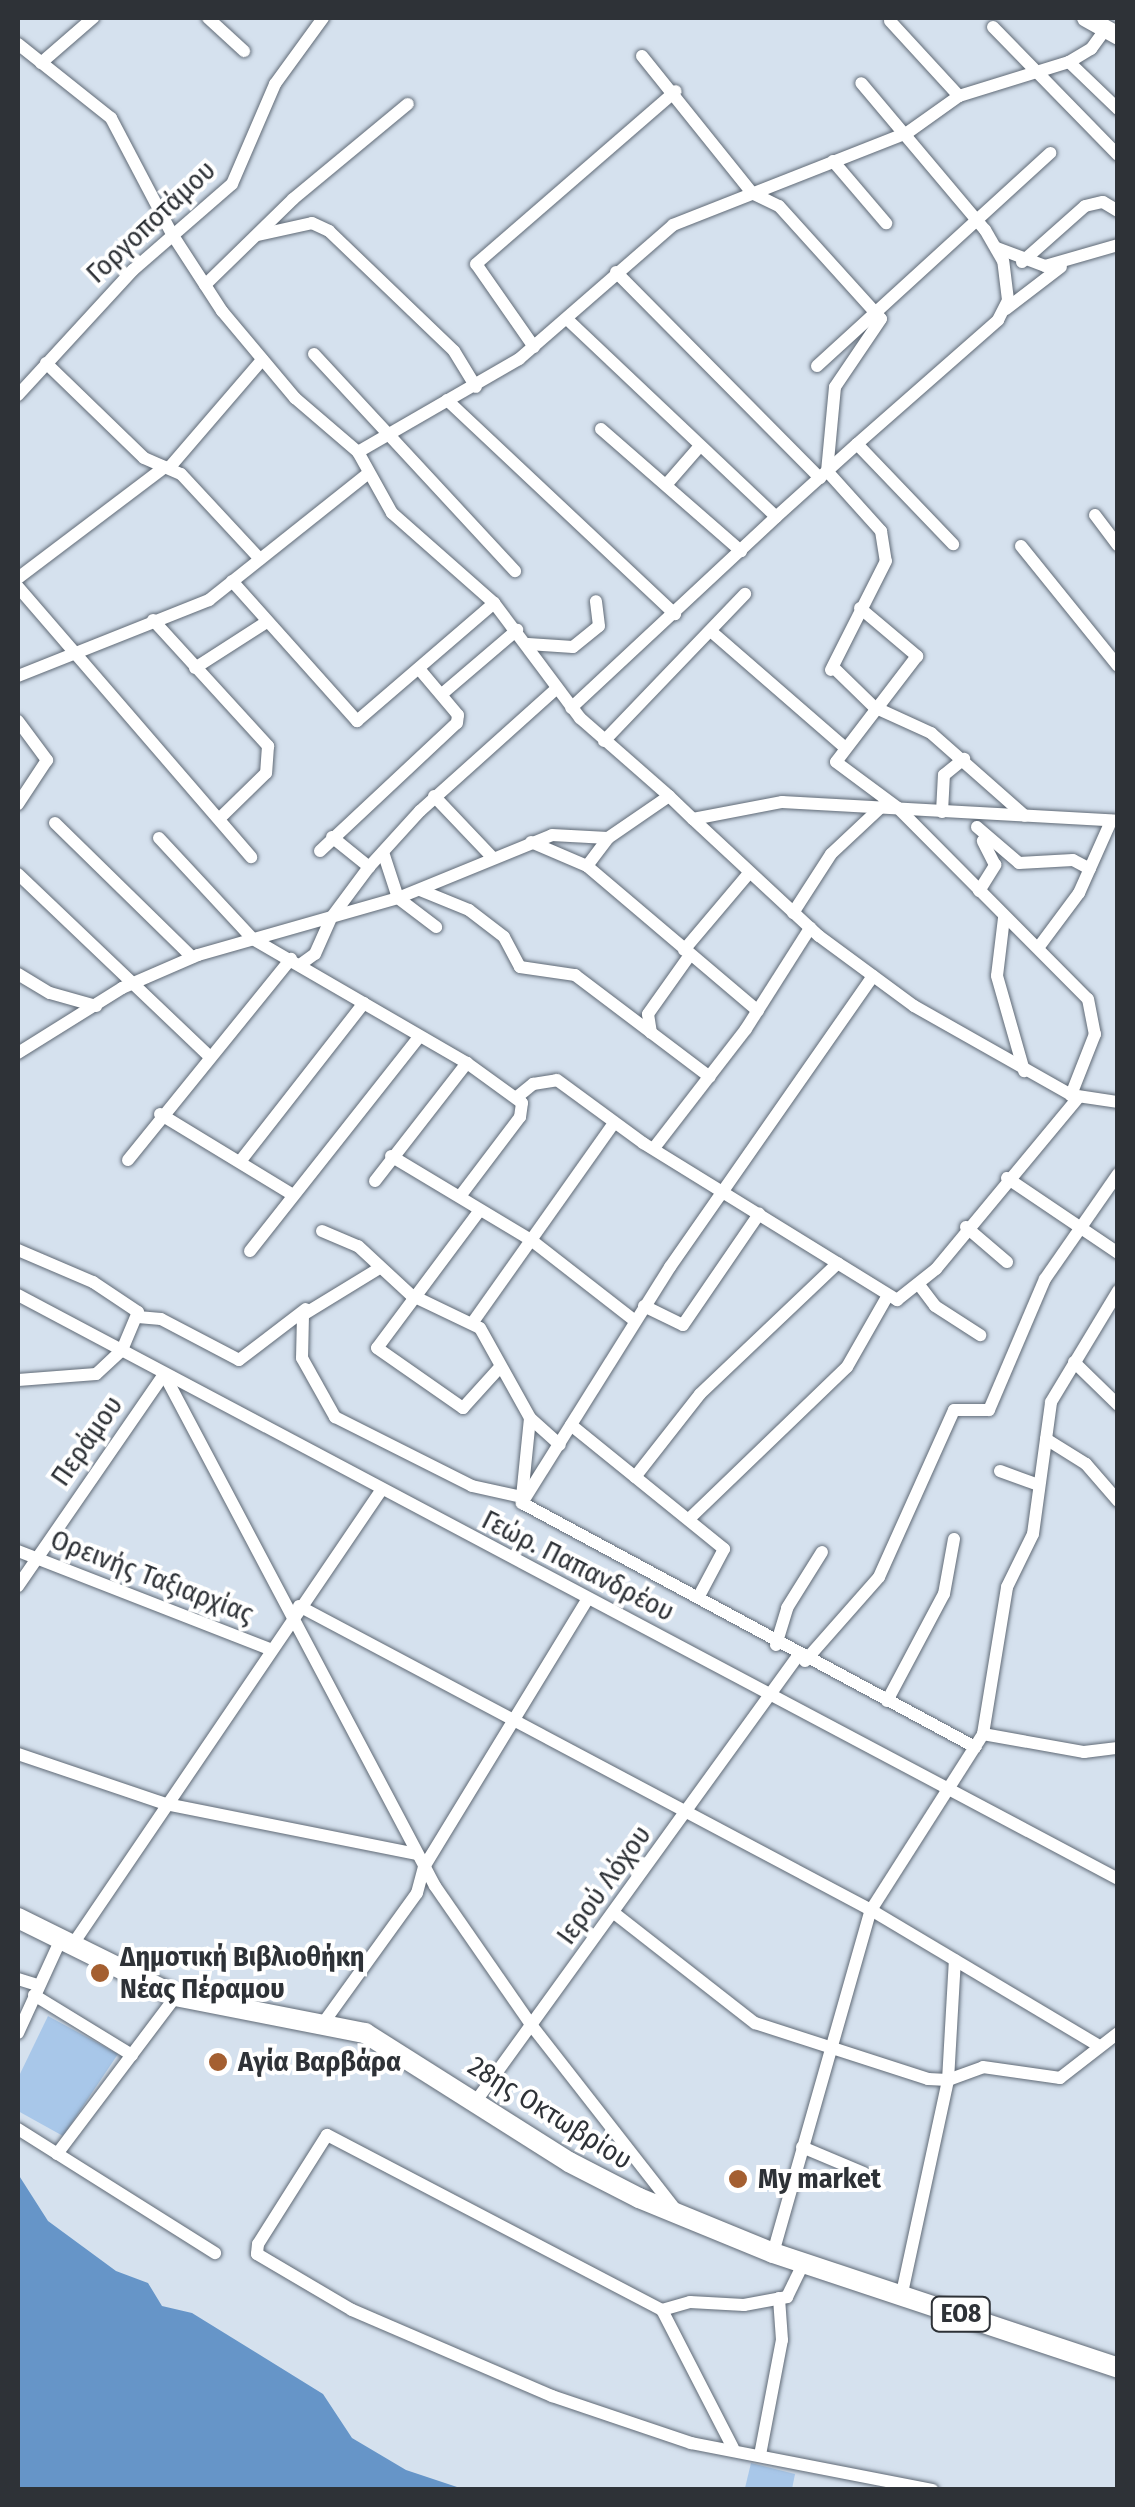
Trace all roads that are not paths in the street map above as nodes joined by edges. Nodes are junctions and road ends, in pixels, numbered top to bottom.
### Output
1 (93, 18) edge
2 (208, 18) edge
3 (323, 18) edge
4 (1086, 18) edge
5 (890, 21) dead end
6 (993, 27) dead end
7 (1112, 32) edge
8 (18, 44) edge
9 (244, 51) dead end
10 (642, 56) dead end
11 (1070, 62) junction
12 (41, 63) junction
13 (1035, 74) junction
14 (862, 82) dead end
15 (676, 91) junction
16 (959, 96) junction
17 (408, 104) dead end
18 (1118, 109) edge
19 (907, 133) junction
20 (1050, 153) dead end
21 (1118, 155) edge
22 (833, 161) junction
23 (752, 194) junction
24 (1118, 211) edge
25 (975, 216) junction
26 (886, 223) dead end
27 (172, 234) junction
28 (258, 235) junction
29 (1118, 245) edge
30 (997, 248) junction
31 (1022, 262) junction
32 (1068, 264) junction
33 (616, 272) junction
34 (206, 286) junction
35 (1006, 309) junction
36 (876, 311) junction
37 (568, 320) junction
38 (534, 346) junction
39 (314, 354) dead end
40 (262, 360) junction
41 (46, 363) junction
42 (817, 366) dead end
43 (476, 387) junction
44 (18, 395) edge
45 (447, 400) junction
46 (602, 428) dead end
47 (387, 434) junction
48 (858, 444) junction
49 (699, 448) junction
50 (358, 452) junction
51 (167, 468) junction
52 (824, 474) junction
53 (366, 475) junction
54 (666, 485) junction
55 (1095, 515) dead end
56 (776, 517) junction
57 (953, 544) dead end
58 (1021, 546) dead end
59 (1118, 546) edge
60 (740, 552) junction
61 (260, 559) junction
62 (515, 570) dead end
63 (18, 578) edge
64 (232, 581) junction
65 (18, 586) edge
66 (745, 594) dead end
67 (596, 601) dead end
68 (494, 603) junction
69 (860, 608) junction
70 (675, 614) junction
71 (153, 620) junction
72 (266, 624) junction
73 (517, 630) junction
74 (712, 634) junction
75 (528, 644) junction
76 (562, 650) junction
77 (71, 651) junction
78 (1117, 665) edge
79 (195, 668) junction
80 (420, 670) junction
81 (548, 675) junction
82 (18, 676) edge
83 (556, 688) junction
84 (442, 694) junction
85 (874, 706) junction
86 (571, 708) junction
87 (18, 721) edge
88 (604, 742) junction
89 (843, 746) junction
90 (964, 759) junction
91 (434, 796) junction
92 (670, 796) junction
93 (18, 804) edge
94 (891, 807) junction
95 (942, 812) junction
96 (1025, 816) junction
97 (220, 817) junction
98 (693, 819) junction
99 (978, 821) junction
100 (1114, 821) edge
101 (54, 823) dead end
102 (332, 837) junction
103 (160, 838) dead end
104 (608, 838) junction
105 (531, 842) junction
106 (320, 851) dead end
107 (383, 852) junction
108 (251, 857) dead end
109 (492, 858) junction
110 (586, 866) junction
111 (370, 867) junction
112 (1090, 870) junction
113 (18, 874) edge
114 (749, 874) junction
115 (420, 890) junction
116 (978, 891) junction
117 (398, 898) junction
118 (459, 908) junction
119 (793, 914) junction
120 (422, 917) junction
121 (331, 918) junction
122 (1004, 918) junction
123 (436, 927) dead end
124 (810, 928) junction
125 (253, 939) junction
126 (1038, 948) junction
127 (687, 952) junction
128 (192, 957) junction
129 (296, 961) junction
130 (18, 974) edge
131 (874, 976) junction
132 (132, 982) junction
133 (364, 1003) junction
134 (96, 1006) junction
135 (758, 1012) junction
136 (651, 1033) junction
137 (419, 1037) junction
138 (18, 1053) edge
139 (208, 1056) junction
140 (467, 1063) junction
141 (1024, 1072) junction
142 (710, 1077) junction
143 (1075, 1096) junction
144 (516, 1097) junction
145 (1118, 1102) edge
146 (160, 1114) junction
147 (614, 1124) junction
148 (654, 1148) junction
149 (391, 1156) junction
150 (242, 1159) junction
151 (128, 1160) dead end
152 (1118, 1174) edge
153 (1007, 1178) junction
154 (374, 1181) dead end
155 (721, 1191) junction
156 (293, 1195) junction
157 (461, 1195) junction
158 (480, 1210) junction
159 (759, 1214) junction
160 (966, 1228) junction
161 (1077, 1229) junction
162 (322, 1231) dead end
163 (531, 1240) junction
164 (18, 1250) edge
165 (250, 1251) dead end
166 (1118, 1253) edge
167 (1007, 1262) dead end
168 (838, 1263) junction
169 (378, 1269) junction
170 (920, 1286) junction
171 (1118, 1291) edge
172 (411, 1294) junction
173 (18, 1295) edge
174 (887, 1297) junction
175 (644, 1306) junction
176 (308, 1308) junction
177 (138, 1317) junction
178 (635, 1321) junction
179 (473, 1322) junction
180 (980, 1335) dead end
181 (122, 1350) junction
182 (1074, 1362) junction
183 (500, 1367) junction
184 (164, 1374) junction
185 (18, 1380) edge
186 (1118, 1405) edge
187 (530, 1418) junction
188 (571, 1425) junction
189 (1046, 1438) junction
190 (560, 1445) junction
191 (1000, 1472) dead end
192 (636, 1477) junction
193 (1035, 1484) junction
194 (380, 1492) junction
195 (522, 1497) junction
196 (1118, 1501) edge
197 (688, 1519) junction
198 (954, 1539) dead end
199 (18, 1551) edge
200 (822, 1552) dead end
201 (36, 1558) junction
202 (18, 1586) edge
203 (698, 1598) junction
204 (587, 1600) junction
205 (296, 1611) junction
206 (776, 1645) junction
207 (269, 1649) junction
208 (801, 1659) junction
209 (769, 1698) junction
210 (887, 1700) junction
211 (512, 1725) junction
212 (983, 1734) junction
213 (974, 1747) junction
214 (1118, 1748) edge
215 (18, 1754) edge
216 (946, 1792) junction
217 (166, 1804) junction
218 (690, 1811) junction
219 (416, 1854) junction
220 (424, 1867) junction
221 (1118, 1879) edge
222 (871, 1910) junction
223 (614, 1913) junction
224 (18, 1918) edge
225 (67, 1942) junction
226 (955, 1960) junction
227 (18, 1980) edge
228 (36, 1990) junction
229 (176, 1996) junction
230 (324, 2022) junction
231 (532, 2026) junction
232 (18, 2033) edge
233 (1118, 2033) edge
234 (1098, 2046) junction
235 (830, 2052) junction
236 (132, 2054) junction
237 (948, 2080) junction
238 (476, 2101) junction
239 (18, 2129) edge
240 (802, 2147) junction
241 (57, 2154) junction
242 (864, 2174) dead end
243 (681, 2216) junction
244 (215, 2253) dead end
245 (773, 2253) junction
246 (804, 2262) junction
247 (902, 2293) junction
248 (779, 2298) junction
249 (662, 2310) junction
250 (1118, 2368) edge
251 (734, 2448) junction
252 (760, 2455) junction
253 (932, 2490) edge

1 - 12 street
2 - 9 street
3 - 27 street, Γοργοποτάμου
4 - 7 main road
5 - 16 street
6 - 13 street
7 - 11 street
8 - 12 street
10 - 15 street
11 - 13 street
11 - 18 street
12 - 27 street
13 - 16 street
13 - 21 street
14 - 19 street
15 - 23 street
15 - 38 street
16 - 19 street
17 - 28 street
19 - 22 street
19 - 25 street
20 - 25 street
22 - 23 street
22 - 26 street
23 - 33 street
23 - 36 street
24 - 31 street
25 - 30 street
25 - 36 street
27 - 34 street
27 - 41 street, Γοργοποτάμου
28 - 34 street
28 - 43 street
29 - 32 street
30 - 31 street
30 - 35 street
31 - 32 street
32 - 35 street
33 - 37 street
33 - 52 street
34 - 40 street
35 - 48 street
36 - 42 street
36 - 52 street
37 - 38 street
37 - 49 street
38 - 43 street
39 - 47 street
40 - 50 street
40 - 51 street
41 - 44 street, Γοργοποτάμου
41 - 51 street
43 - 45 street
45 - 47 street
45 - 70 street
46 - 54 street
47 - 50 street
47 - 62 street
48 - 52 street
48 - 57 street
49 - 54 street
49 - 56 street
50 - 53 street
51 - 61 street
51 - 63 street
52 - 56 street
52 - 69 street
53 - 61 street
53 - 68 street
54 - 60 street
55 - 59 street
56 - 60 street
58 - 78 street
60 - 70 street
61 - 64 street
64 - 71 street
64 - 72 street
65 - 77 street
66 - 74 street
67 - 76 street
68 - 73 street
68 - 80 street
69 - 85 street
69 - 85 street
70 - 86 street
71 - 77 street
71 - 79 street
72 - 79 street
72 - 80 street
73 - 75 street
73 - 84 street
74 - 88 street
74 - 89 street
75 - 76 street
75 - 81 street
76 - 81 street
77 - 82 street
77 - 97 street
79 - 97 street
80 - 84 street
81 - 83 street
83 - 86 street
83 - 91 street
84 - 102 street
85 - 89 street
85 - 90 street
86 - 88 street
87 - 93 street
88 - 92 street
89 - 94 street
90 - 95 street
90 - 96 street
91 - 107 street
91 - 109 street
92 - 98 street
92 - 104 street
94 - 95 street
94 - 98 street
94 - 116 street
94 - 119 street
95 - 99 street
96 - 99 street
96 - 100 street
97 - 108 street
98 - 114 street
99 - 112 street
99 - 116 street
100 - 112 street
101 - 128 street
102 - 106 street
102 - 111 street
103 - 125 street
104 - 105 street
104 - 110 street
105 - 109 street
105 - 110 street
107 - 111 street
107 - 117 street
109 - 115 street
110 - 127 street
111 - 121 street
112 - 126 street
113 - 132 street
114 - 119 street
114 - 127 street
115 - 117 street
115 - 118 street
116 - 122 street
117 - 120 street
117 - 121 street
118 - 120 street
118 - 136 street
119 - 124 street
120 - 123 street
121 - 125 street
121 - 129 street
122 - 126 street
122 - 141 street
124 - 131 street
124 - 135 street
125 - 128 street
125 - 129 street
126 - 143 street
127 - 135 street
127 - 136 street
128 - 132 street
129 - 133 street
129 - 139 street
130 - 134 street
131 - 141 street
131 - 155 street
132 - 134 street
132 - 139 street
133 - 137 street
133 - 150 street
134 - 138 street
135 - 142 street
136 - 142 street
137 - 140 street
137 - 156 street
139 - 146 street
140 - 144 street
140 - 149 street
141 - 143 street
142 - 148 street
143 - 145 street
143 - 153 street
144 - 147 street
144 - 157 street
146 - 150 street
146 - 151 street
147 - 148 street
147 - 163 street
148 - 155 street
149 - 154 street
149 - 157 street
150 - 156 street
152 - 161 street
153 - 160 street
153 - 161 street
155 - 159 street
155 - 175 street
156 - 165 street
157 - 158 street
158 - 163 street
158 - 172 street
159 - 168 street
159 - 175 street
160 - 167 street
160 - 170 street
161 - 166 street
161 - 208 street, Ιερού Λόχου
162 - 169 street
163 - 178 street
163 - 179 street
164 - 177 street
168 - 174 street
168 - 192 street
169 - 172 street
169 - 176 street
170 - 174 street
170 - 180 street
171 - 182 street
172 - 179 street
172 - 183 street
173 - 181 street, Γεώρ. Παπανδρέου
174 - 197 street
175 - 178 street
176 - 177 street
176 - 195 street
177 - 181 street
178 - 188 street
179 - 183 street
181 - 184 street, Γεώρ. Παπανδρέου
181 - 185 street
182 - 186 street
182 - 189 street
183 - 187 street
184 - 194 street, Γεώρ. Παπανδρέου
184 - 201 street, Περάμου
184 - 205 street
187 - 190 street
187 - 195 street
188 - 190 street
188 - 192 street
189 - 193 street
189 - 196 street
190 - 195 street
191 - 193 street
192 - 197 street
193 - 212 street
194 - 204 street, Γεώρ. Παπανδρέου
194 - 205 street
195 - 203 street
197 - 203 street
198 - 210 street
199 - 201 street, Ορεινής Ταξιαρχίας
200 - 206 street
201 - 202 street, Περάμου
201 - 207 street, Ορεινής Ταξιαρχίας
203 - 206 street
204 - 209 street, Γεώρ. Παπανδρέου
204 - 211 street
205 - 207 street
205 - 211 street
205 - 219 street
206 - 208 street
207 - 217 street
208 - 209 street, Ιερού Λόχου
208 - 210 street
209 - 216 street, Γεώρ. Παπανδρέου
209 - 218 street, Ιερού Λόχου
210 - 213 street
211 - 218 street
211 - 220 street
212 - 213 street
212 - 214 street
213 - 216 street
215 - 217 street
216 - 221 street, Γεώρ. Παπανδρέου
216 - 222 street
217 - 219 street
217 - 225 street
218 - 222 street
218 - 223 street, Ιερού Λόχου
219 - 220 street
220 - 230 street
220 - 231 street
222 - 226 street
222 - 235 street
223 - 231 street, Ιερού Λόχου
223 - 235 street
224 - 225 main road, 28ης Οκτωβρίου / ΕΟ8
225 - 228 street
225 - 229 main road, 28ης Οκτωβρίου / ΕΟ8
226 - 234 street
226 - 237 street
227 - 228 street
228 - 232 street
228 - 236 street
229 - 230 main road, 28ης Οκτωβρίου / ΕΟ8
229 - 236 street
230 - 238 main road, 28ης Οκτωβρίου / ΕΟ8
231 - 238 street, Ιερού Λόχου
231 - 243 street
233 - 234 street
234 - 237 street
235 - 237 street
235 - 240 street
236 - 241 street
237 - 247 street
238 - 243 main road, 28ης Οκτωβρίου / ΕΟ8
239 - 241 street
240 - 242 street
240 - 245 street
241 - 244 street
243 - 245 main road, 28ης Οκτωβρίου / ΕΟ8
245 - 246 main road, 28ης Οκτωβρίου / ΕΟ8
246 - 247 main road, 28ης Οκτωβρίου / ΕΟ8
246 - 248 street
247 - 250 main road, 28ης Οκτωβρίου / ΕΟ8
248 - 249 street
248 - 252 street
249 - 251 street
249 - 251 street
251 - 252 street
252 - 253 street

